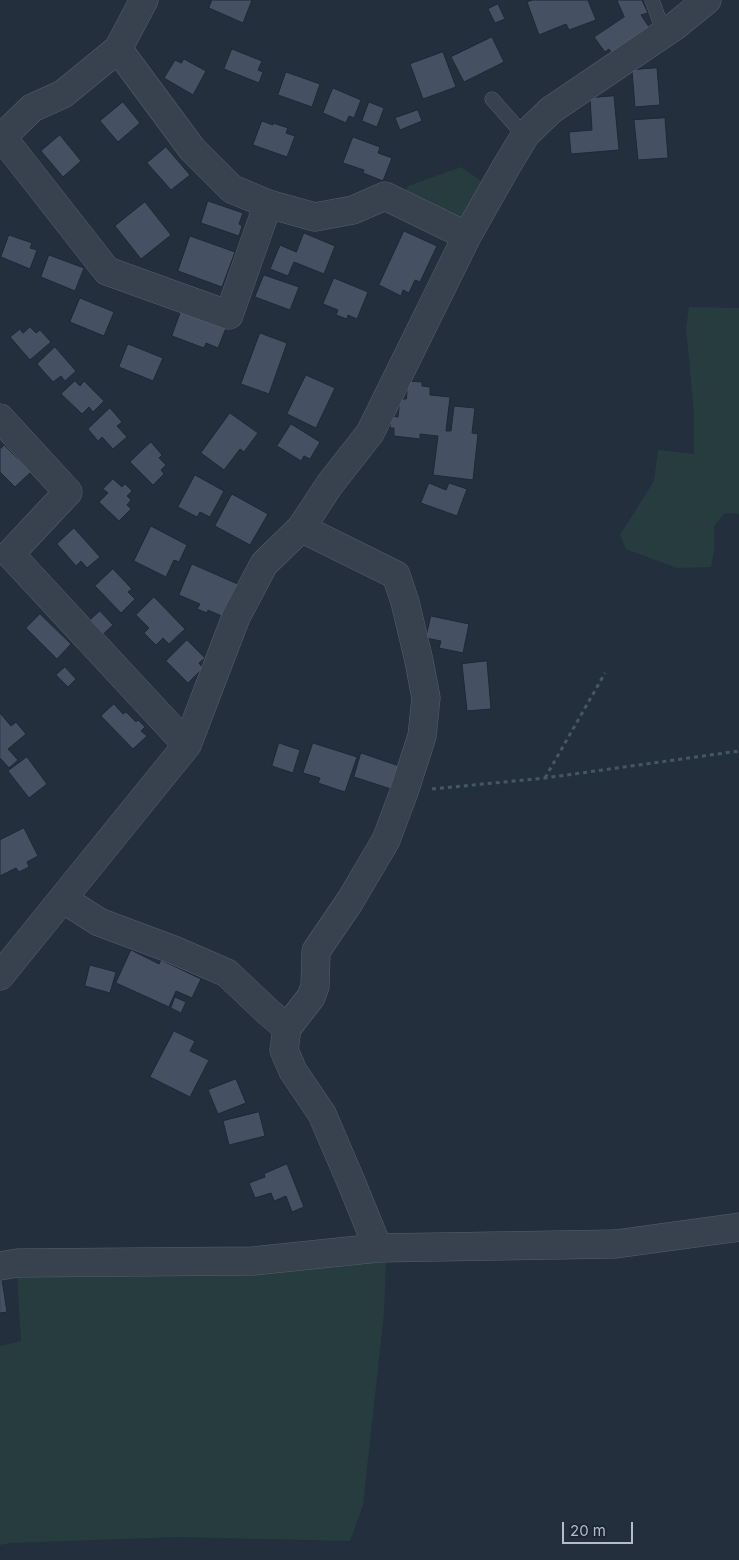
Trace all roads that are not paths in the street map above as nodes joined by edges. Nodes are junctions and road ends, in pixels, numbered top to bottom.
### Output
1 (144, 0) edge
2 (652, 0) edge
3 (707, 0) edge
4 (664, 33) junction
5 (118, 48) junction
6 (492, 99) dead end
7 (526, 134) junction
8 (1, 140) edge
9 (268, 204) junction
10 (467, 236) junction
11 (0, 418) edge
12 (301, 528) junction
13 (187, 745) junction
14 (63, 899) junction
15 (0, 976) edge
16 (287, 1028) junction
17 (739, 1227) edge
18 (378, 1248) junction
19 (0, 1266) edge

1 - 5 street
2 - 4 lane
3 - 4 street
4 - 7 street
5 - 8 street
5 - 9 street
6 - 7 lane
7 - 10 street
8 - 9 street
9 - 10 street
10 - 12 street
11 - 13 street
12 - 13 street
12 - 16 street
13 - 14 street
14 - 15 street
14 - 16 street
16 - 18 street
17 - 18 street
18 - 19 street

